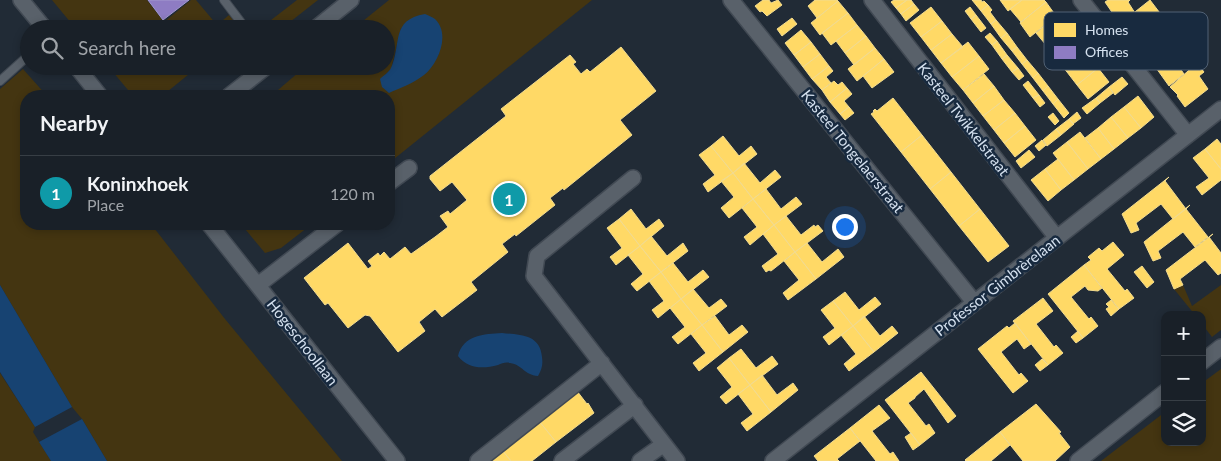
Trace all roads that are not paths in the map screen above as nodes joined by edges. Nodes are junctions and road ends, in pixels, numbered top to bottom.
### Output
1 (21, 0) edge
2 (224, 0) edge
3 (351, 0) edge
4 (731, 0) edge
5 (872, 0) edge
6 (1081, 0) edge
7 (1091, 12) edge
8 (38, 20) edge
9 (239, 20) edge
10 (326, 20) edge
11 (20, 63) edge
12 (1136, 70) edge
13 (83, 75) edge
14 (256, 75) edge
15 (0, 81) edge
16 (95, 90) edge
17 (237, 90) edge
18 (1221, 109) edge
19 (1188, 135) junction
20 (409, 168) dead end
21 (395, 178) edge
22 (633, 178) dead end
23 (214, 230) edge
24 (329, 230) edge
25 (1057, 238) junction
26 (258, 285) junction
27 (974, 302) junction
28 (1221, 347) edge
29 (1206, 359) edge
30 (602, 363) junction
31 (1161, 395) edge
32 (635, 406) junction
33 (664, 444) junction
34 (397, 461) edge
35 (478, 461) edge
36 (562, 461) edge
37 (640, 461) edge
38 (678, 461) edge
39 (773, 461) edge
40 (1078, 461) edge

1 - 8 street
2 - 9 lane
3 - 10 street
4 - 27 street, Kasteel Tongelaerstraat
5 - 25 street, Kasteel Twikkelstraat
6 - 7 street
11 - 15 lane
12 - 19 street
13 - 16 street
14 - 17 street
18 - 19 street, Professor Gimbrèrelaan
19 - 25 street, Professor Gimbrèrelaan
20 - 21 street
22 - 30 street
23 - 26 street, Hogeschoollaan
24 - 26 street
25 - 27 street, Professor Gimbrèrelaan
26 - 34 street, Hogeschoollaan
27 - 39 street, Professor Gimbrèrelaan
28 - 29 street
30 - 32 street
30 - 35 street
31 - 40 street
32 - 33 street
32 - 36 street
33 - 37 street
33 - 38 street

